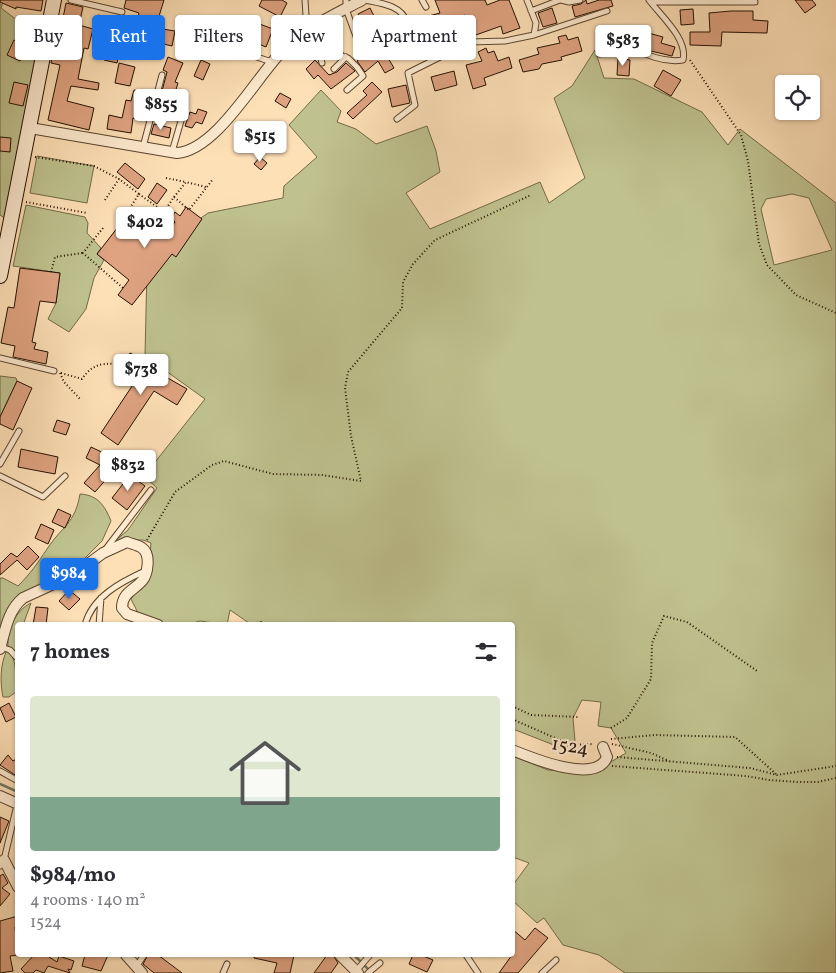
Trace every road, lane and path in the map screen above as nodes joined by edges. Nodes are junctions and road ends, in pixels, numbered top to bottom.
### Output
1 (54, 0) edge
2 (71, 0) edge
3 (305, 0) edge
4 (363, 0) edge
5 (422, 0) edge
6 (527, 0) edge
7 (560, 0) edge
8 (580, 0) edge
9 (650, 1) edge
10 (755, 2) dead end
11 (346, 4) edge
12 (426, 7) dead end
13 (531, 10) junction
14 (607, 11) dead end
15 (122, 12) dead end
16 (306, 15) edge
17 (330, 15) edge
18 (404, 15) edge
19 (353, 26) edge
20 (534, 35) junction
21 (685, 52) junction
22 (600, 54) dead end
23 (343, 56) edge
24 (261, 58) edge
25 (346, 58) junction
26 (321, 60) edge
27 (272, 62) joint
28 (322, 63) dead end
29 (334, 69) dead end
30 (162, 75) dead end
31 (346, 90) dead end
32 (182, 114) dead end
33 (397, 119) dead end
34 (30, 128) junction
35 (142, 147) junction
36 (172, 152) junction
37 (30, 156) dead end
38 (166, 178) dead end
39 (119, 179) junction
40 (213, 179) dead end
41 (186, 182) junction
42 (207, 187) junction
43 (139, 194) junction
44 (531, 195) dead end
45 (174, 197) junction
46 (14, 200) junction
47 (105, 200) dead end
48 (87, 213) dead end
49 (124, 217) dead end
50 (103, 228) dead end
51 (83, 254) junction
52 (51, 272) dead end
53 (0, 276) edge
54 (123, 288) dead end
55 (836, 313) edge
56 (0, 358) edge
57 (115, 364) dead end
58 (57, 372) junction
59 (82, 400) dead end
60 (19, 431) dead end
61 (0, 464) edge
62 (0, 476) edge
63 (65, 476) dead end
64 (151, 490) dead end
65 (142, 548) junction
66 (103, 552) junction
67 (146, 571) junction
68 (101, 598) junction
69 (132, 615) junction
70 (86, 622) edge
71 (99, 622) edge
72 (138, 622) edge
73 (150, 622) edge
74 (0, 648) edge
75 (15, 656) edge
76 (757, 671) dead end
77 (515, 707) edge
78 (580, 717) dead end
79 (515, 720) edge
80 (611, 728) dead end
81 (611, 740) dead end
82 (606, 745) junction
83 (515, 751) edge
84 (604, 761) junction
85 (672, 762) junction
86 (836, 766) edge
87 (0, 771) edge
88 (777, 775) junction
89 (836, 778) edge
90 (15, 779) edge
91 (12, 804) edge
92 (2, 863) edge
93 (15, 882) edge
94 (128, 957) edge
95 (143, 957) edge
96 (342, 957) edge
97 (368, 957) edge
98 (467, 957) edge
99 (556, 960) dead end
100 (380, 963) dead end
101 (227, 964) dead end
102 (358, 970) edge
103 (138, 971) edge
104 (223, 973) edge
105 (368, 973) edge
106 (478, 973) edge
107 (542, 973) edge

1 - 34 main road
2 - 15 lane
3 - 16 lane
4 - 11 street
4 - 18 lane
5 - 12 lane
6 - 13 lane
7 - 8 lane
7 - 13 lane
9 - 10 lane
9 - 21 lane
11 - 17 street
11 - 19 lane
13 - 20 lane
14 - 20 lane
20 - 33 lane
21 - 22 lane
21 - 55 path
23 - 25 lane
24 - 27 lane
25 - 29 lane
25 - 31 lane
26 - 28 lane
27 - 36 street
30 - 35 lane
32 - 36 lane
34 - 35 street
34 - 46 main road
35 - 36 street
37 - 39 path
38 - 41 path
39 - 43 path
39 - 47 path
40 - 42 path
41 - 42 path
41 - 45 path
42 - 45 path
43 - 45 path
43 - 49 path
44 - 65 path
46 - 48 path
46 - 53 main road
50 - 51 path
51 - 52 path
51 - 54 path
56 - 58 lane
57 - 58 path
58 - 59 path
60 - 61 lane
62 - 63 lane
64 - 66 lane
65 - 66 street
65 - 67 street
66 - 74 street
67 - 68 lane
67 - 69 street
68 - 70 lane
68 - 71 lane
69 - 72 lane
69 - 73 street
74 - 75 lane
76 - 80 path
77 - 78 path
79 - 82 path
81 - 88 path
82 - 84 street, 1524
82 - 85 path
83 - 84 street, 1524
84 - 85 path
84 - 89 path
85 - 88 path
86 - 88 path
87 - 90 lane
91 - 92 lane
92 - 93 street
94 - 103 street
95 - 103 lane
96 - 102 street
97 - 102 lane
98 - 106 lane
99 - 107 lane
100 - 105 lane
101 - 104 lane

